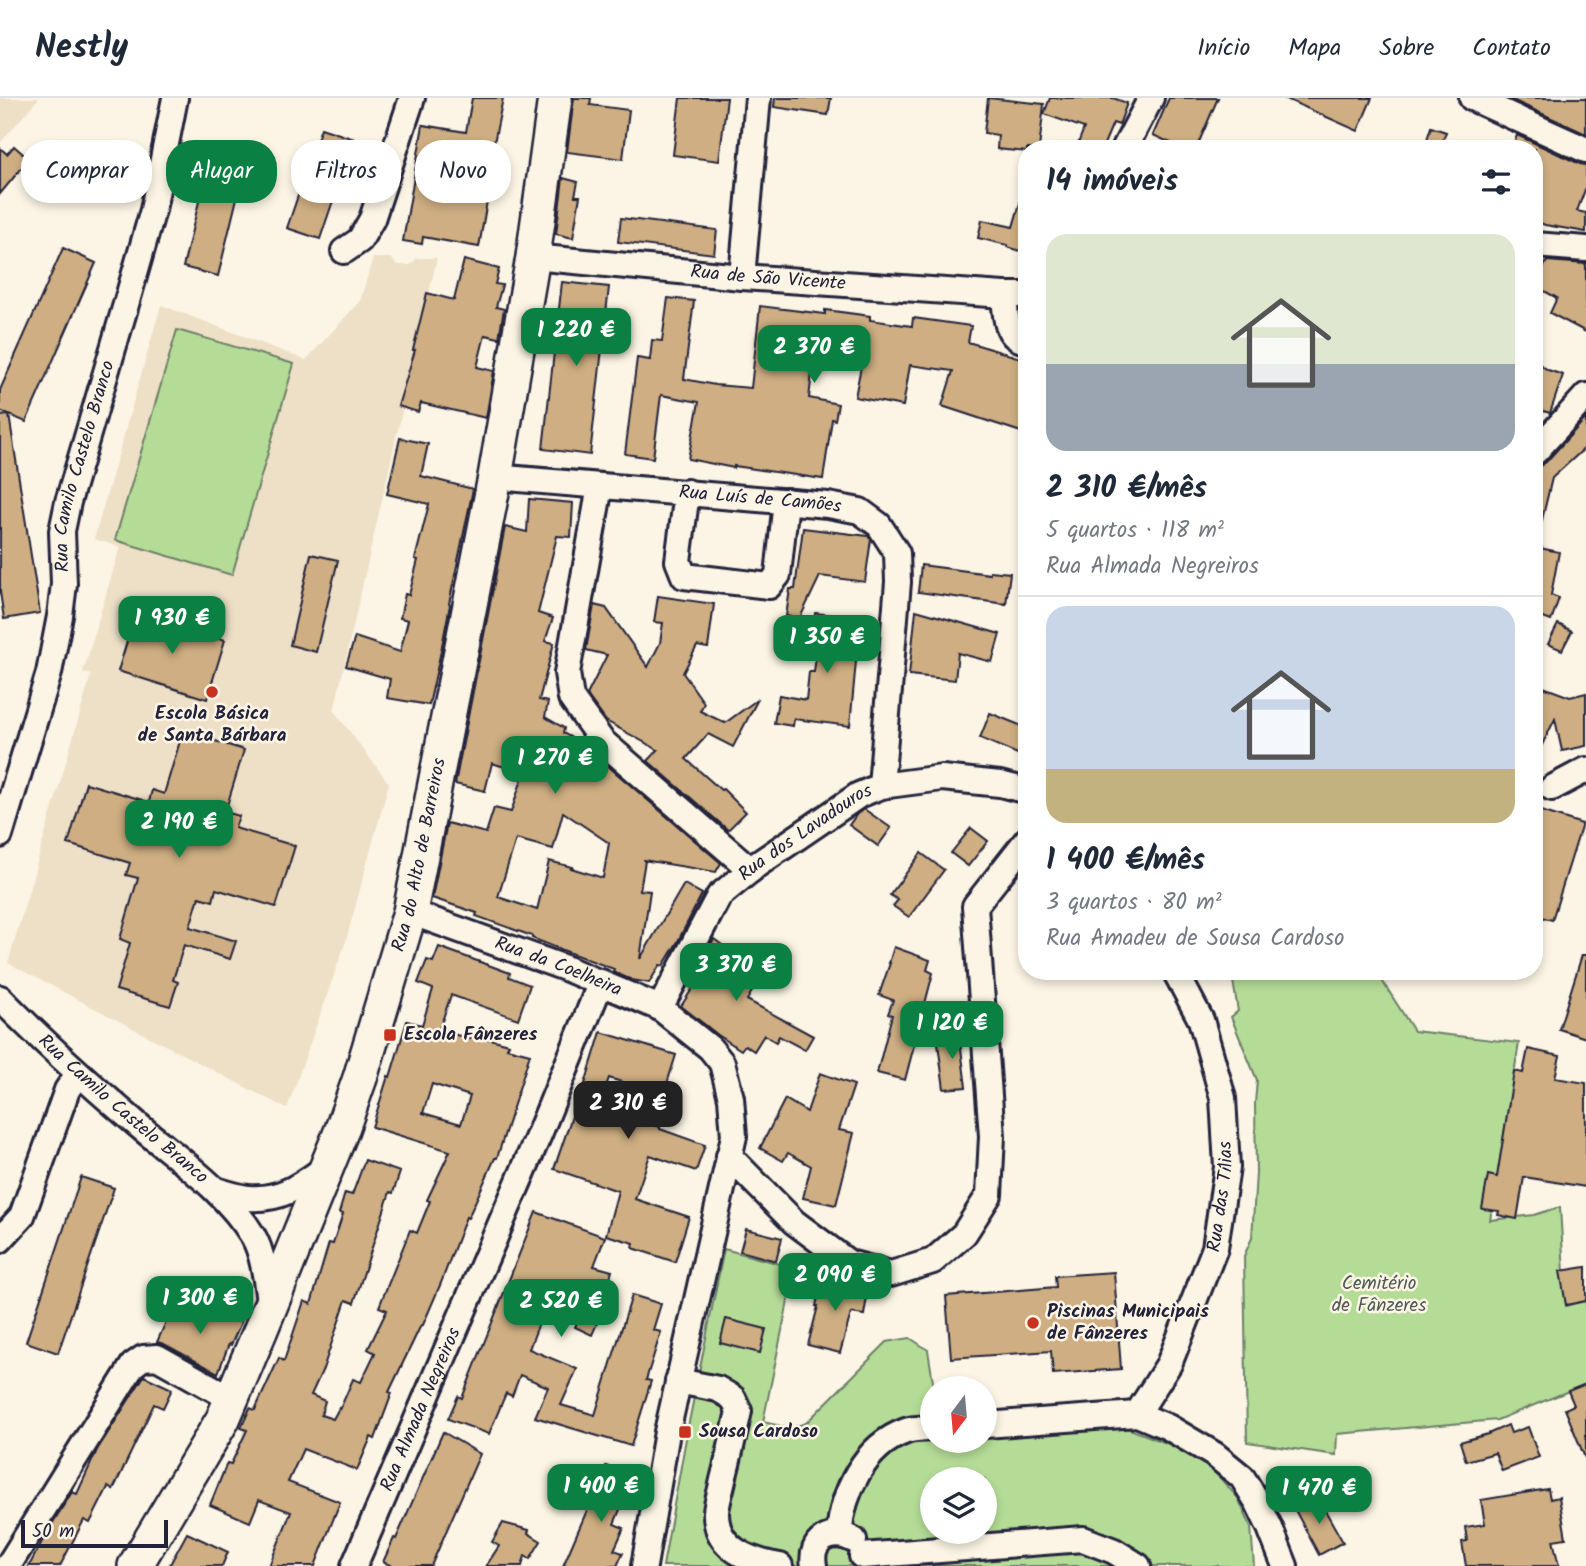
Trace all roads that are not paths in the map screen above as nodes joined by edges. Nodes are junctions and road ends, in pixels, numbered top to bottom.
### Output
1 (174, 98) edge
2 (412, 98) edge
3 (555, 98) edge
4 (758, 98) edge
5 (1151, 98) edge
6 (1472, 98) edge
7 (1129, 140) edge
8 (1586, 150) edge
9 (1543, 245) edge
10 (1586, 249) edge
11 (344, 251) dead end
12 (533, 257) junction
13 (742, 277) junction
14 (1016, 295) edge
15 (1018, 339) edge
16 (1586, 396) edge
17 (1543, 443) edge
18 (495, 477) junction
19 (600, 486) junction
20 (687, 492) junction
21 (786, 501) junction
22 (1586, 770) edge
23 (7, 783) edge
24 (881, 786) junction
25 (1552, 788) dead end
26 (1018, 789) edge
27 (0, 835) edge
28 (1018, 851) edge
29 (751, 870) junction
30 (410, 912) junction
31 (1180, 980) edge
32 (601, 982) junction
33 (0, 998) edge
34 (660, 1008) junction
35 (78, 1074) junction
36 (729, 1156) junction
37 (328, 1166) junction
38 (216, 1190) junction
39 (271, 1198) junction
40 (255, 1239) junction
41 (0, 1240) edge
42 (270, 1309) junction
43 (678, 1381) junction
44 (232, 1399) junction
45 (1137, 1414) junction
46 (998, 1424) edge
47 (920, 1430) edge
48 (839, 1535) junction
49 (862, 1561) edge
50 (808, 1565) edge
51 (8, 1566) edge
52 (135, 1566) edge
53 (354, 1566) edge
54 (644, 1566) edge
55 (780, 1566) edge
56 (1138, 1566) edge
57 (1285, 1566) edge

1 - 23 street, Rua Camilo Castelo Branco
2 - 11 street
3 - 12 street, Rua do Alto de Barreiros
4 - 13 street
5 - 7 street
6 - 8 street
9 - 10 street
12 - 13 street, Rua de São Vicente
12 - 18 street, Rua do Alto de Barreiros
13 - 14 street, Rua de São Vicente
14 - 15 street, Rua de São Vicente
16 - 17 street
18 - 19 street, Rua Luís de Camões
18 - 30 street, Rua do Alto de Barreiros
19 - 20 street, Rua Luís de Camões
19 - 29 street
20 - 21 street, Rua Luís de Camões
20 - 21 street
21 - 24 street, Rua Luís de Camões
22 - 25 street
23 - 27 street, Rua Camilo Castelo Branco
24 - 26 street, Rua dos Lavadouros
24 - 29 street, Rua dos Lavadouros
28 - 36 street
29 - 34 street, Rua dos Lavadouros
30 - 32 street, Rua da Coelheira
30 - 37 street, Rua do Alto de Barreiros
31 - 45 street, Rua das Tílias
32 - 34 street, Rua da Coelheira
32 - 53 street, Rua Almada Negreiros
33 - 35 street, Rua Camilo Castelo Branco
34 - 36 street, Rua da Coelheira
35 - 38 street, Rua Camilo Castelo Branco
35 - 41 street
36 - 43 street, Rua da Coelheira
37 - 39 street, Rua Camilo Castelo Branco
37 - 42 street, Rua do Alto de Barreiros
38 - 39 street, Rua Camilo Castelo Branco
38 - 40 street, Rua Camilo Castelo Branco
39 - 40 street
40 - 42 street, Rua Camilo Castelo Branco
42 - 44 street, Rua do Alto de Barreiros
43 - 54 street, Rua da Coelheira
43 - 55 street
44 - 51 street
44 - 52 street, Rua do Alto de Barreiros
45 - 46 street
45 - 57 street
47 - 48 street
48 - 49 street
48 - 50 street
49 - 56 street

